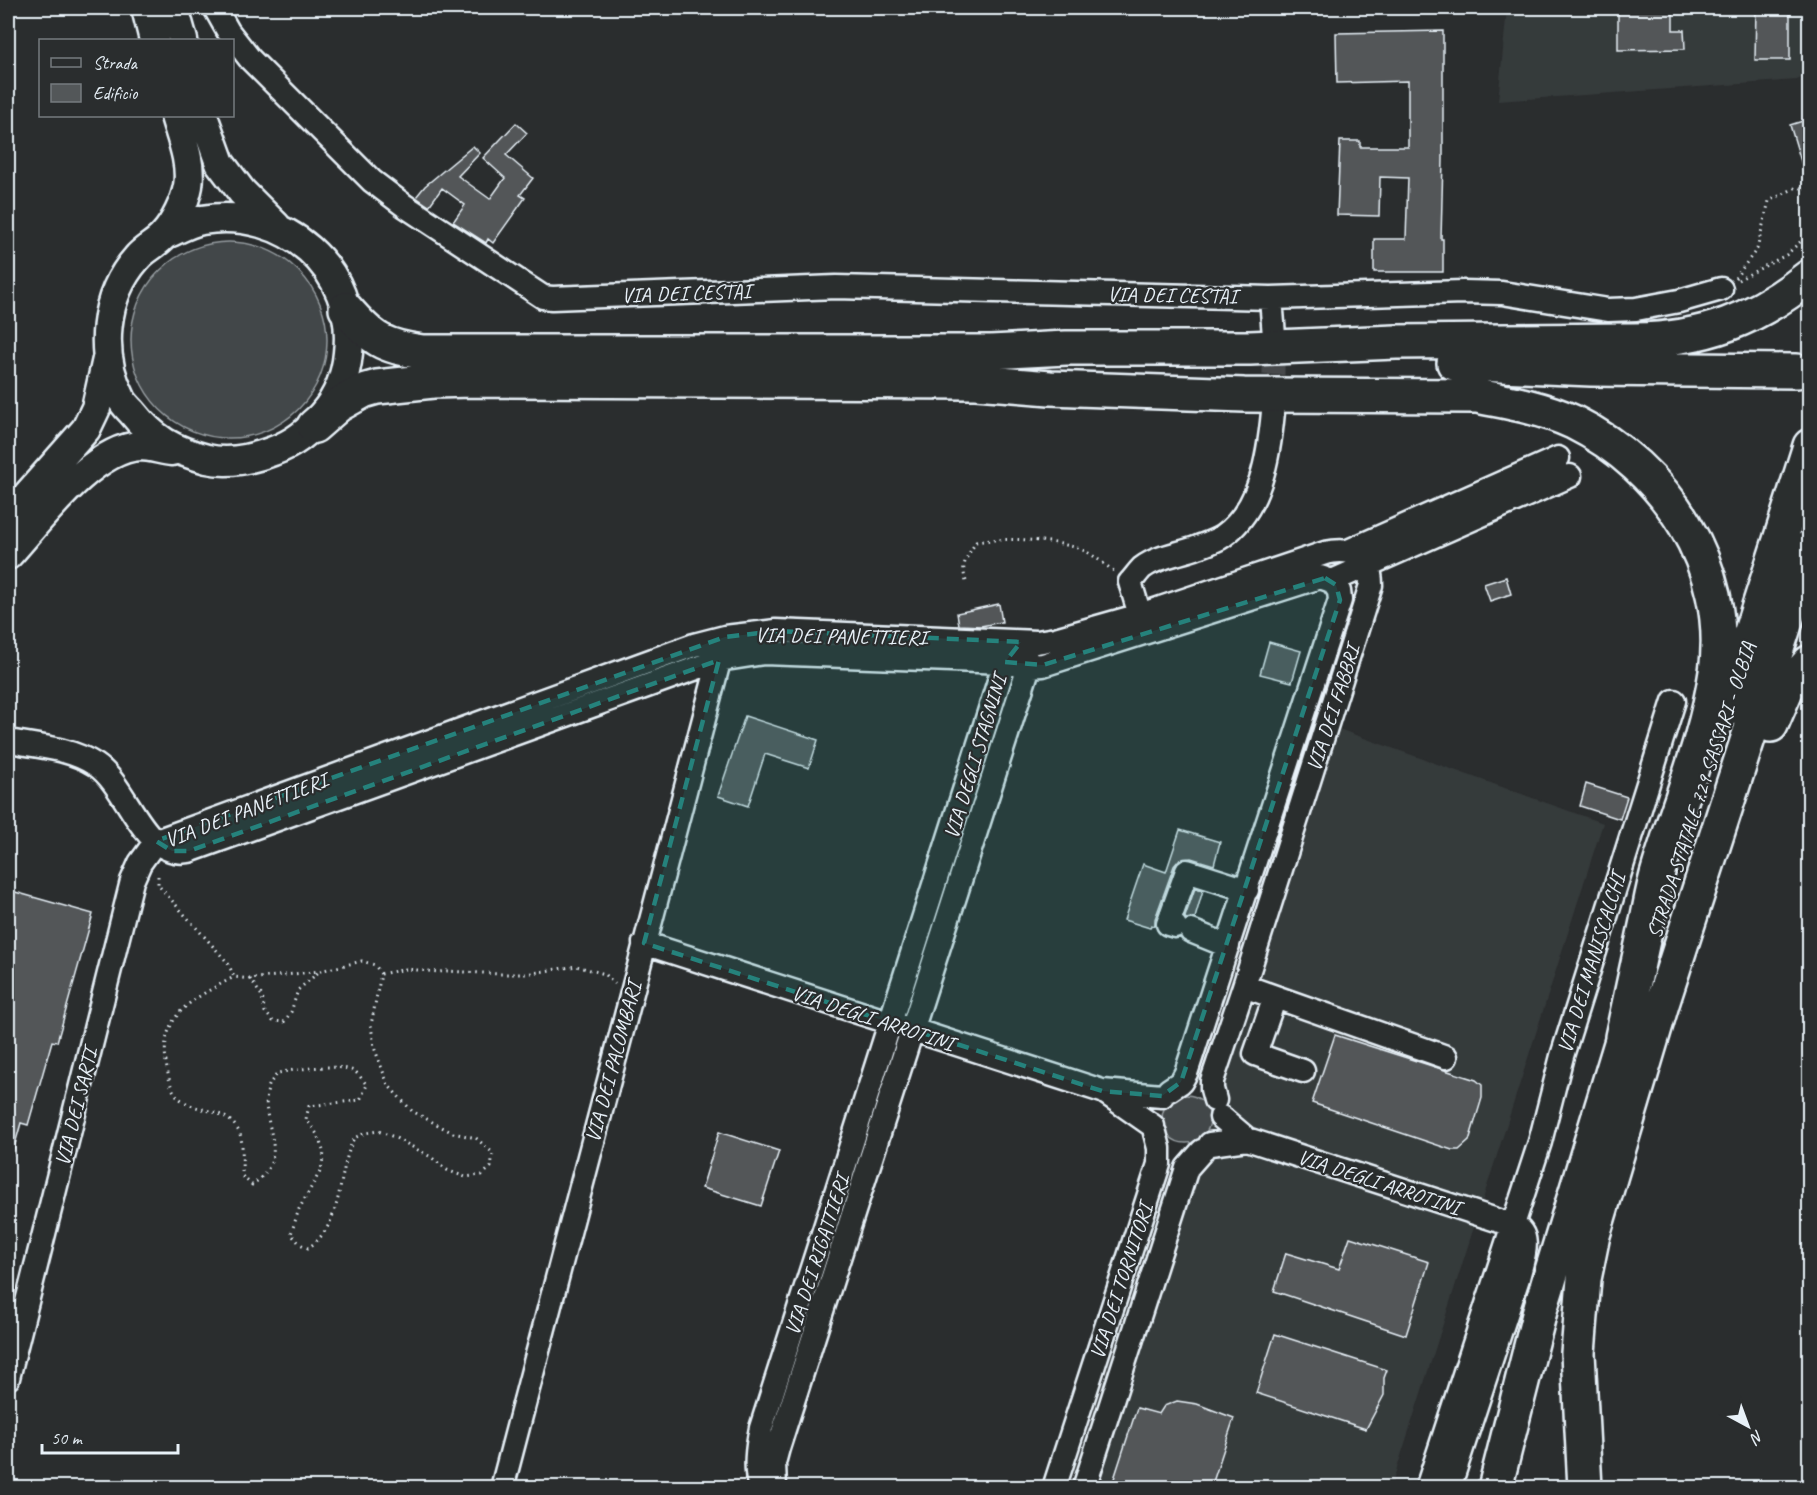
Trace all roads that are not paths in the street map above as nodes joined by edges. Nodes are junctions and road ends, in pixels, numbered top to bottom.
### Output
1 (146, 8) edge
2 (174, 8) edge
3 (215, 8) edge
4 (154, 39) edge
5 (183, 39) edge
6 (175, 117) edge
7 (203, 117) edge
8 (277, 227) junction
9 (164, 235) junction
10 (1809, 276) edge
11 (1721, 289) dead end
12 (1271, 298) junction
13 (346, 309) junction
14 (1274, 336) tunnel mouth
15 (991, 352) junction
16 (107, 359) junction
17 (1591, 369) junction
18 (1797, 370) dead end
19 (976, 382) junction
20 (1273, 412) tunnel mouth
21 (314, 426) junction
22 (1809, 446) edge
23 (183, 453) junction
24 (8, 516) edge
25 (1809, 547) edge
26 (1348, 550) junction
27 (8, 555) edge
28 (1368, 565) junction
29 (1332, 581) junction
30 (1140, 615) junction
31 (725, 637) junction
32 (1021, 642) junction
33 (719, 660) junction
34 (1005, 662) junction
35 (1809, 662) edge
36 (1029, 666) junction
37 (1674, 701) dead end
38 (8, 741) edge
39 (156, 841) junction
40 (1263, 841) junction
41 (1288, 849) junction
42 (1247, 890) junction
43 (1686, 932) junction
44 (644, 943) junction
45 (1228, 946) junction
46 (1244, 986) junction
47 (1275, 997) junction
48 (901, 1027) junction
49 (1622, 1037) junction
50 (1446, 1057) dead end
51 (1304, 1071) dead end
52 (1102, 1091) junction
53 (1165, 1093) junction
54 (1218, 1108) junction
55 (1154, 1130) junction
56 (1247, 1139) junction
57 (1206, 1148) junction
58 (1512, 1225) junction
59 (1526, 1367) junction
60 (8, 1378) edge
61 (1578, 1383) junction
62 (1074, 1428) junction
63 (1100, 1438) junction
64 (502, 1488) edge
65 (760, 1488) edge
66 (775, 1488) edge
67 (1054, 1488) edge
68 (1084, 1488) edge
69 (1427, 1488) edge
70 (1449, 1488) edge
71 (1495, 1488) edge
72 (1510, 1488) edge
73 (1585, 1488) edge
74 (1595, 1488) edge

1 - 4 main road
2 - 5 main road
3 - 12 street, VIA DEI CESTAI
6 - 9 main road
7 - 8 main road
8 - 9 main road
8 - 13 main road
9 - 16 main road
10 - 15 highway
11 - 12 street, VIA DEI CESTAI
12 - 14 street
13 - 15 highway
13 - 21 main road
15 - 17 highway
16 - 23 main road
16 - 24 main road
17 - 18 highway
17 - 19 highway
19 - 21 highway
19 - 49 highway
20 - 30 street
21 - 23 main road
22 - 49 highway, STRADA STATALE 729 SASSARI - OLBIA
23 - 27 main road
25 - 43 highway, STRADA STATALE 729 SASSARI - OLBIA
26 - 28 street
26 - 28 street, VIA DEI PANETTIERI
26 - 30 street, VIA DEI PANETTIERI
28 - 29 street
28 - 41 street, VIA DEI FABBRI
29 - 36 street, VIA DEI PANETTIERI
29 - 40 street, VIA DEI FABBRI
30 - 32 street, VIA DEI PANETTIERI
31 - 32 street, VIA DEI PANETTIERI
31 - 33 street, VIA DEI PALOMBARI
31 - 39 street, VIA DEI PANETTIERI
32 - 34 street, VIA DEGLI STAGNINI
32 - 36 street, VIA DEGLI STAGNINI
33 - 34 street, VIA DEI PANETTIERI
33 - 39 street, VIA DEI PANETTIERI
33 - 44 street, VIA DEI PALOMBARI
34 - 36 street, VIA DEI PANETTIERI
34 - 48 street, VIA DEGLI STAGNINI
35 - 43 highway
36 - 48 street, VIA DEGLI STAGNINI
37 - 58 street, VIA DEI MANISCALCHI
38 - 39 street
39 - 60 street, VIA DEI SARTI
40 - 41 street
40 - 42 street, VIA DEI FABBRI
41 - 46 street, VIA DEI FABBRI
42 - 45 street, VIA DEI FABBRI
42 - 45 street
43 - 61 highway, STRADA STATALE 729 SASSARI - OLBIA
44 - 48 street, VIA DEGLI ARROTINI
44 - 64 street, VIA DEI PALOMBARI
45 - 53 street, VIA DEI FABBRI
46 - 47 street
46 - 54 street, VIA DEI FABBRI
47 - 50 street
47 - 51 street
48 - 52 street, VIA DEGLI ARROTINI
48 - 65 street, VIA DEI RIGATTIERI
48 - 66 street, VIA DEI RIGATTIERI
49 - 59 highway, STRADA STATALE 729 SASSARI - OLBIA
52 - 53 street
52 - 55 street
53 - 54 street
53 - 55 street
54 - 56 street
54 - 57 street
55 - 57 street
55 - 62 street, VIA DEI TORNITORI
56 - 57 street
56 - 58 street, VIA DEGLI ARROTINI
57 - 63 street, VIA DEI TORNITORI
58 - 69 street, VIA DEI MANISCALCHI
58 - 70 street
59 - 71 highway
59 - 72 highway
61 - 73 highway
61 - 74 highway
62 - 63 street
62 - 67 street, VIA DEI TORNITORI
63 - 68 street, VIA DEI TORNITORI

